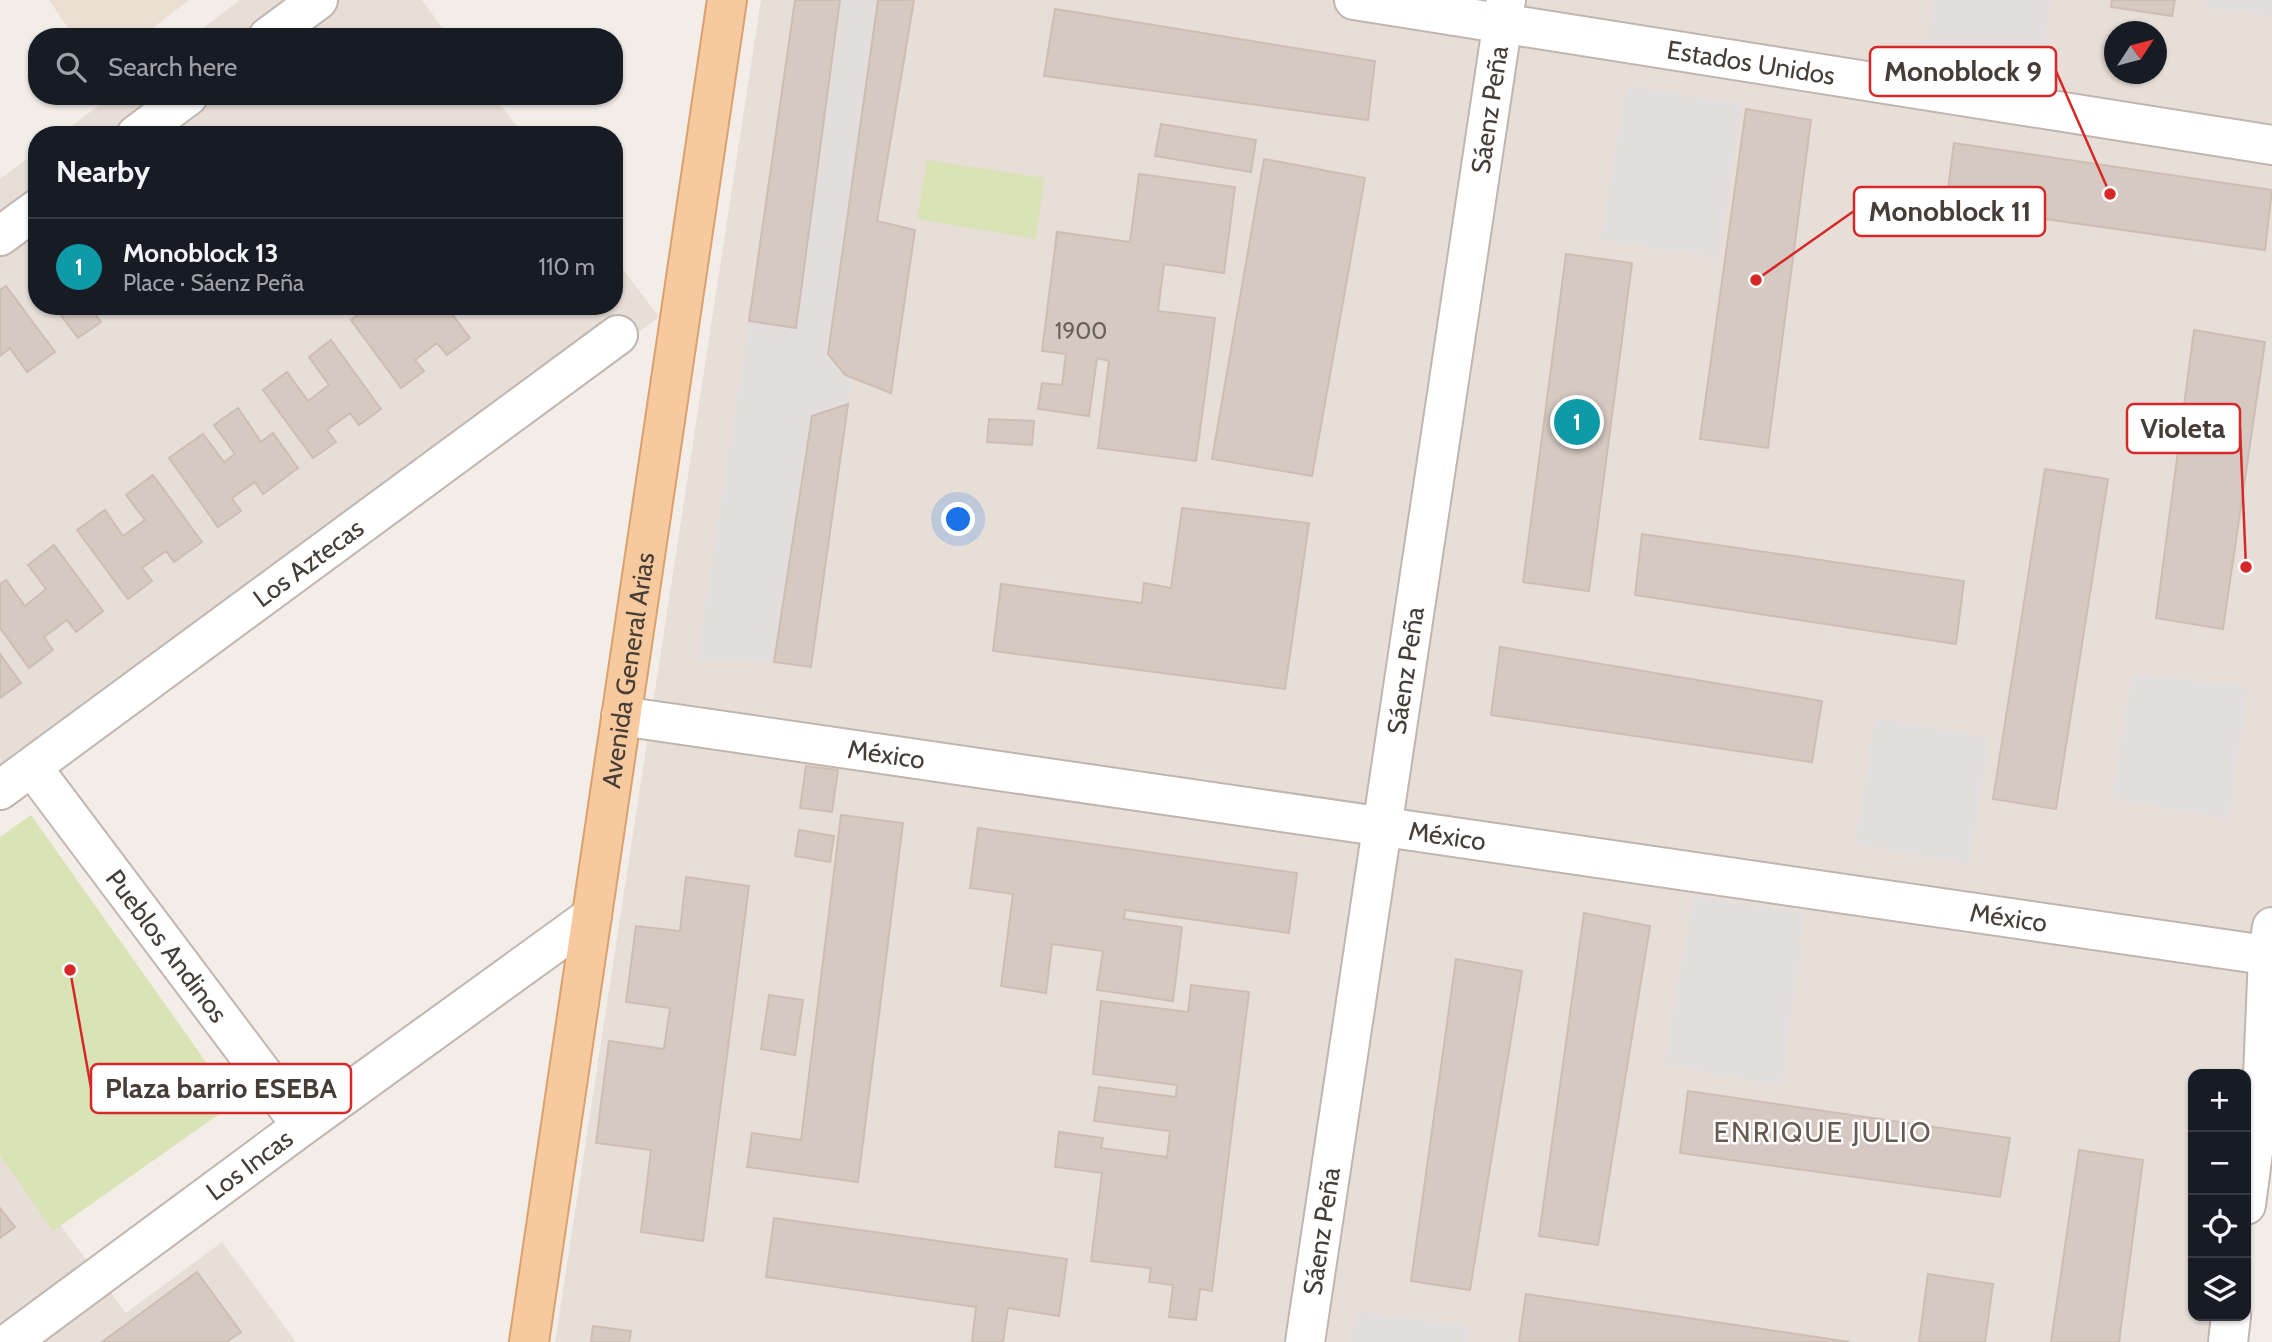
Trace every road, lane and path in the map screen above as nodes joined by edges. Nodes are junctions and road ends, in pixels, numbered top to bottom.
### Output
1 (318, 0) edge
2 (727, 0) edge
3 (1354, 0) edge
4 (1504, 12) edge
5 (280, 28) edge
6 (176, 105) edge
7 (148, 126) edge
8 (2272, 145) edge
9 (28, 216) edge
10 (0, 236) edge
11 (618, 335) dead end
12 (621, 716) junction
13 (32, 766) junction
14 (0, 790) edge
15 (1382, 826) junction
16 (592, 916) junction
17 (2271, 946) edge
18 (2267, 1071) edge
19 (302, 1126) junction
20 (2248, 1195) edge
21 (2230, 1321) edge
22 (10, 1342) edge
23 (529, 1342) edge
24 (1305, 1342) edge
25 (2228, 1342) edge

1 - 5 street
2 - 12 main road, Avenida General Arias
3 - 4 street, Estados Unidos
4 - 8 street, Estados Unidos
4 - 15 street, Sáenz Peña
6 - 7 street
9 - 10 street
11 - 13 street, Los Aztecas
12 - 15 street, México
12 - 16 main road, Avenida General Arias
13 - 14 street, Los Aztecas
13 - 19 street, Pueblos Andinos
15 - 17 street, México
15 - 24 street, Sáenz Peña
16 - 19 street, Los Incas
16 - 23 main road, Avenida General Arias
17 - 18 street
18 - 20 street
19 - 22 street, Los Incas
21 - 25 street

